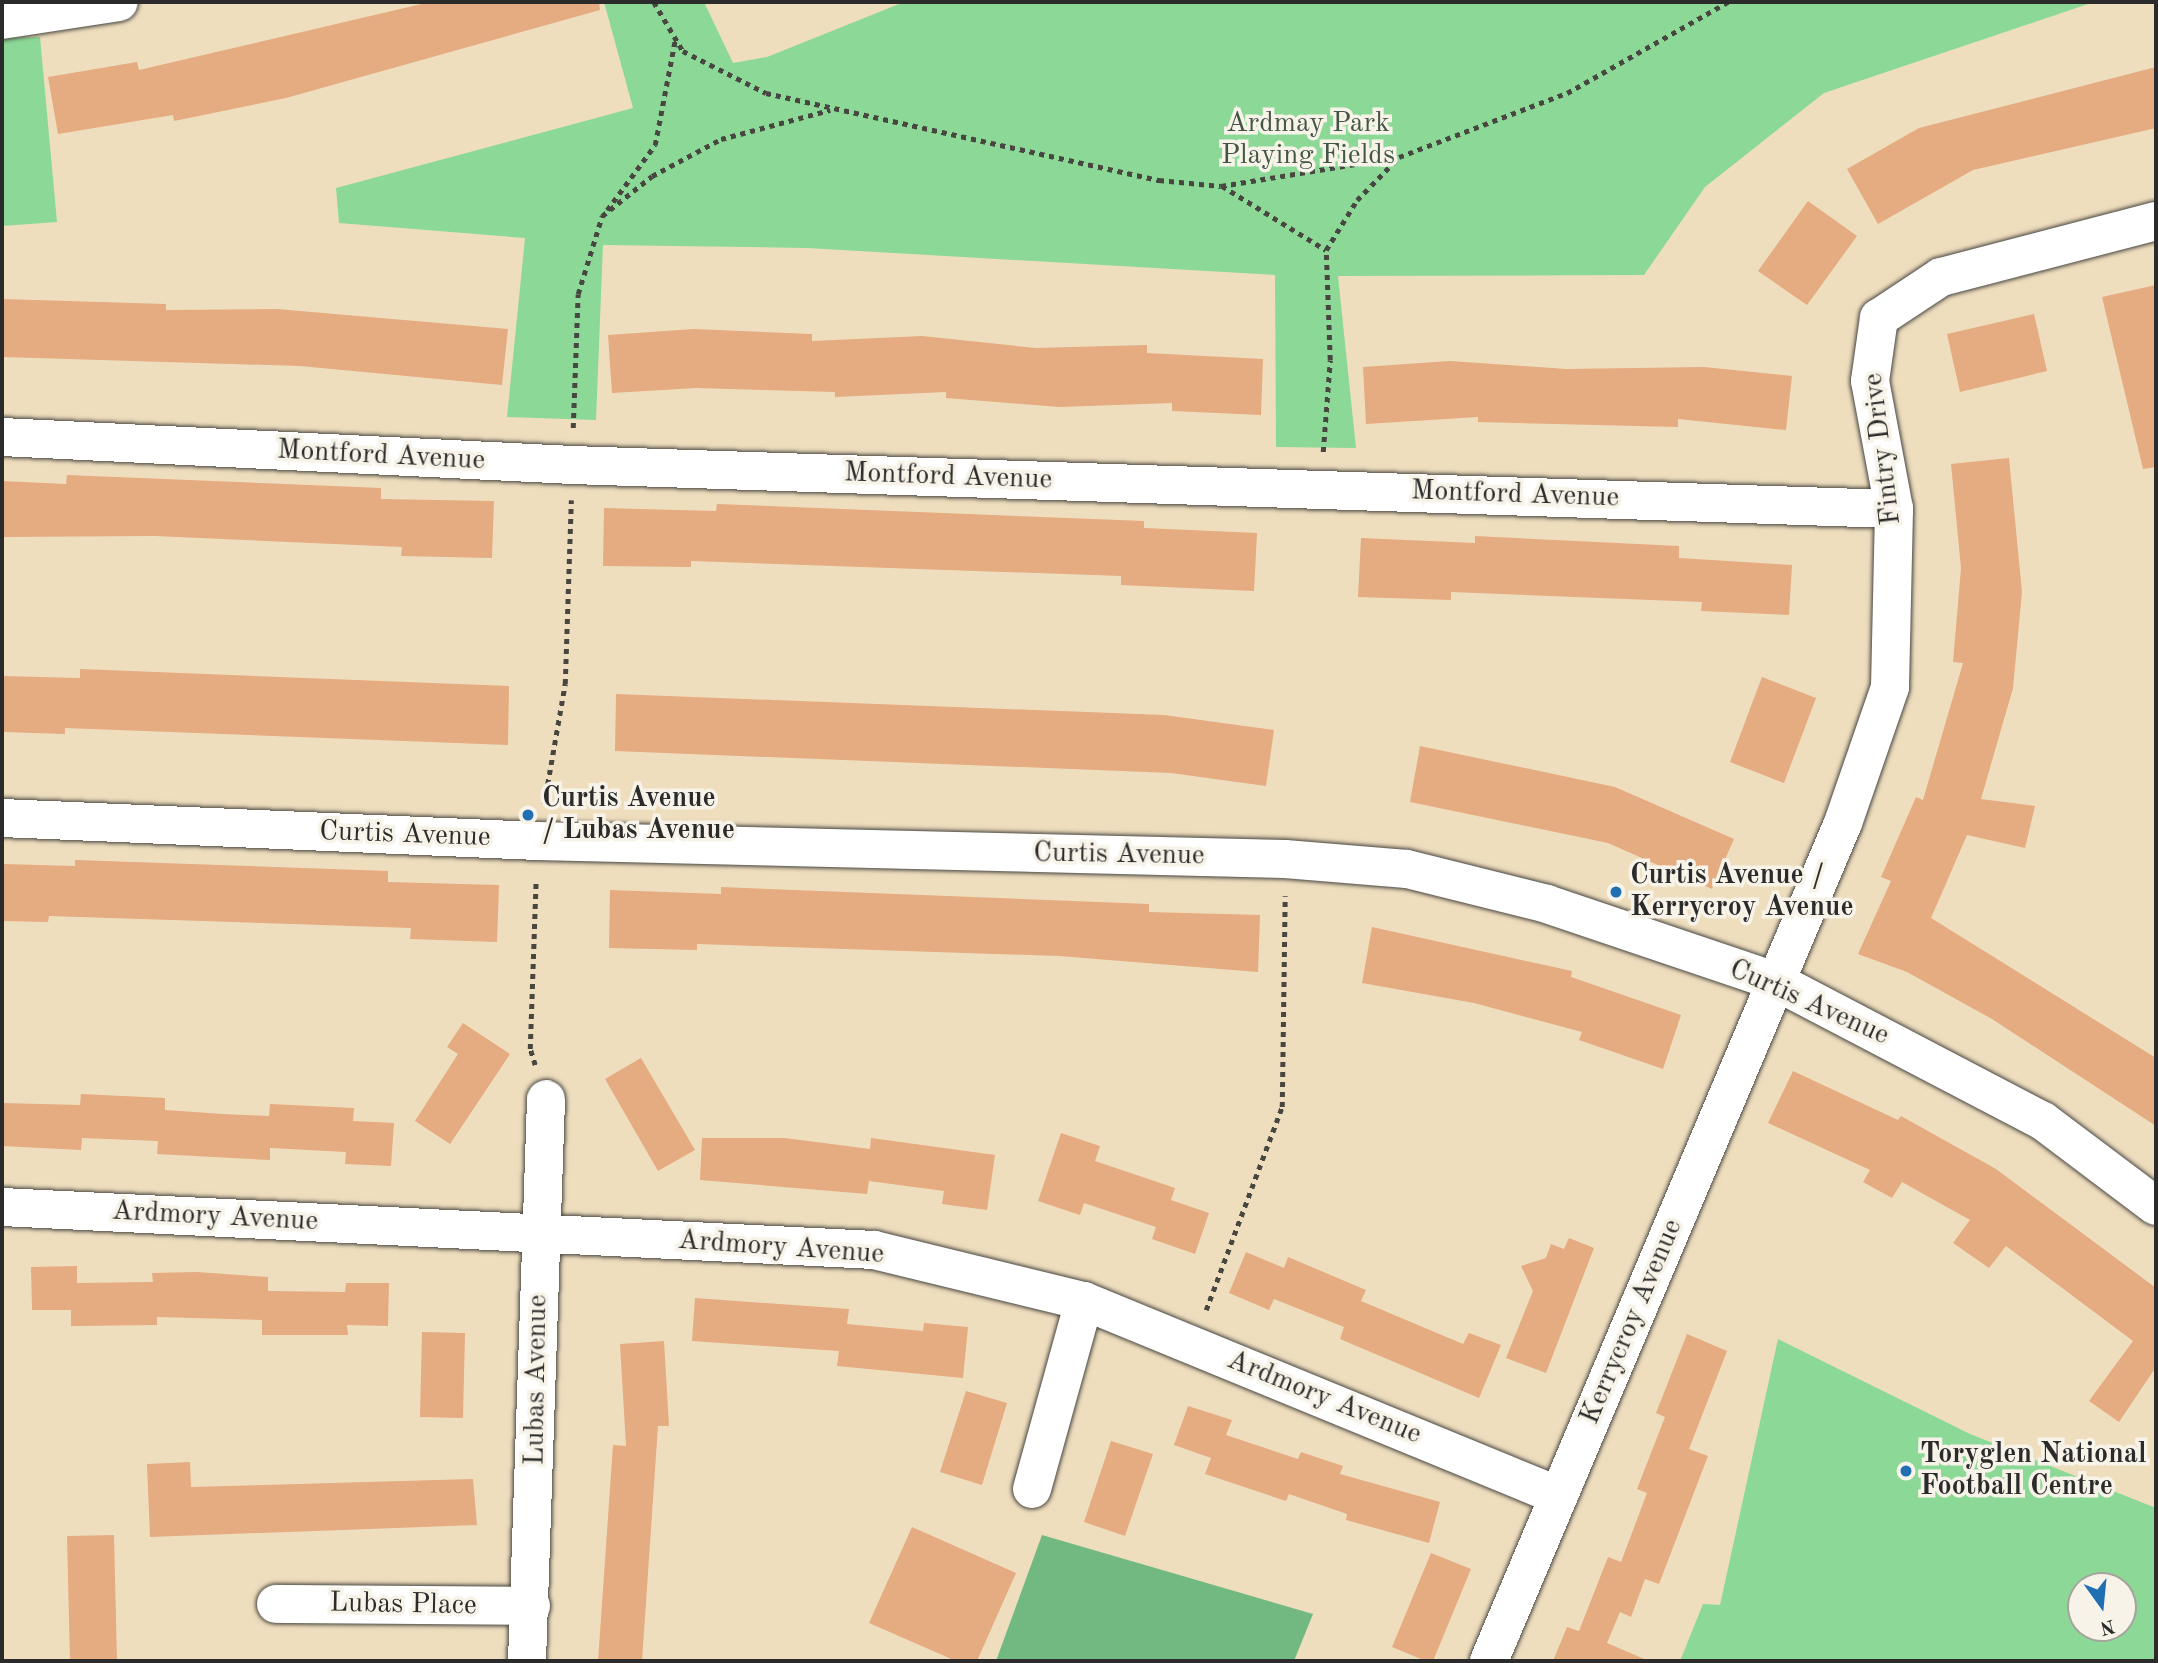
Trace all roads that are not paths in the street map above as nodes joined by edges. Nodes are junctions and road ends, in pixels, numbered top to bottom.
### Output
1 (119, 2) edge
2 (2, 20) edge
3 (2156, 221) edge
4 (2, 437) edge
5 (1894, 509) junction
6 (2, 818) edge
7 (1775, 981) junction
8 (546, 1099) road end
9 (2156, 1206) edge
10 (2, 1207) edge
11 (541, 1233) junction
12 (1084, 1301) junction
13 (1032, 1489) dead end
14 (1559, 1496) junction
15 (276, 1604) dead end
16 (531, 1606) junction
17 (527, 1661) edge
18 (1489, 1661) edge

1 - 2 street
3 - 5 street, Fintry Drive
4 - 5 street, Montford Avenue
5 - 7 street, Fintry Drive
6 - 7 street, Curtis Avenue
7 - 9 street, Curtis Avenue
7 - 14 street, Kerrycroy Avenue
8 - 11 street, Lubas Avenue
10 - 11 street, Ardmory Avenue
11 - 12 street, Ardmory Avenue
11 - 16 street, Lubas Avenue
12 - 13 street
12 - 14 street, Ardmory Avenue
14 - 18 street, Kerrycroy Avenue
15 - 16 street, Lubas Place
16 - 17 street, Lubas Avenue

